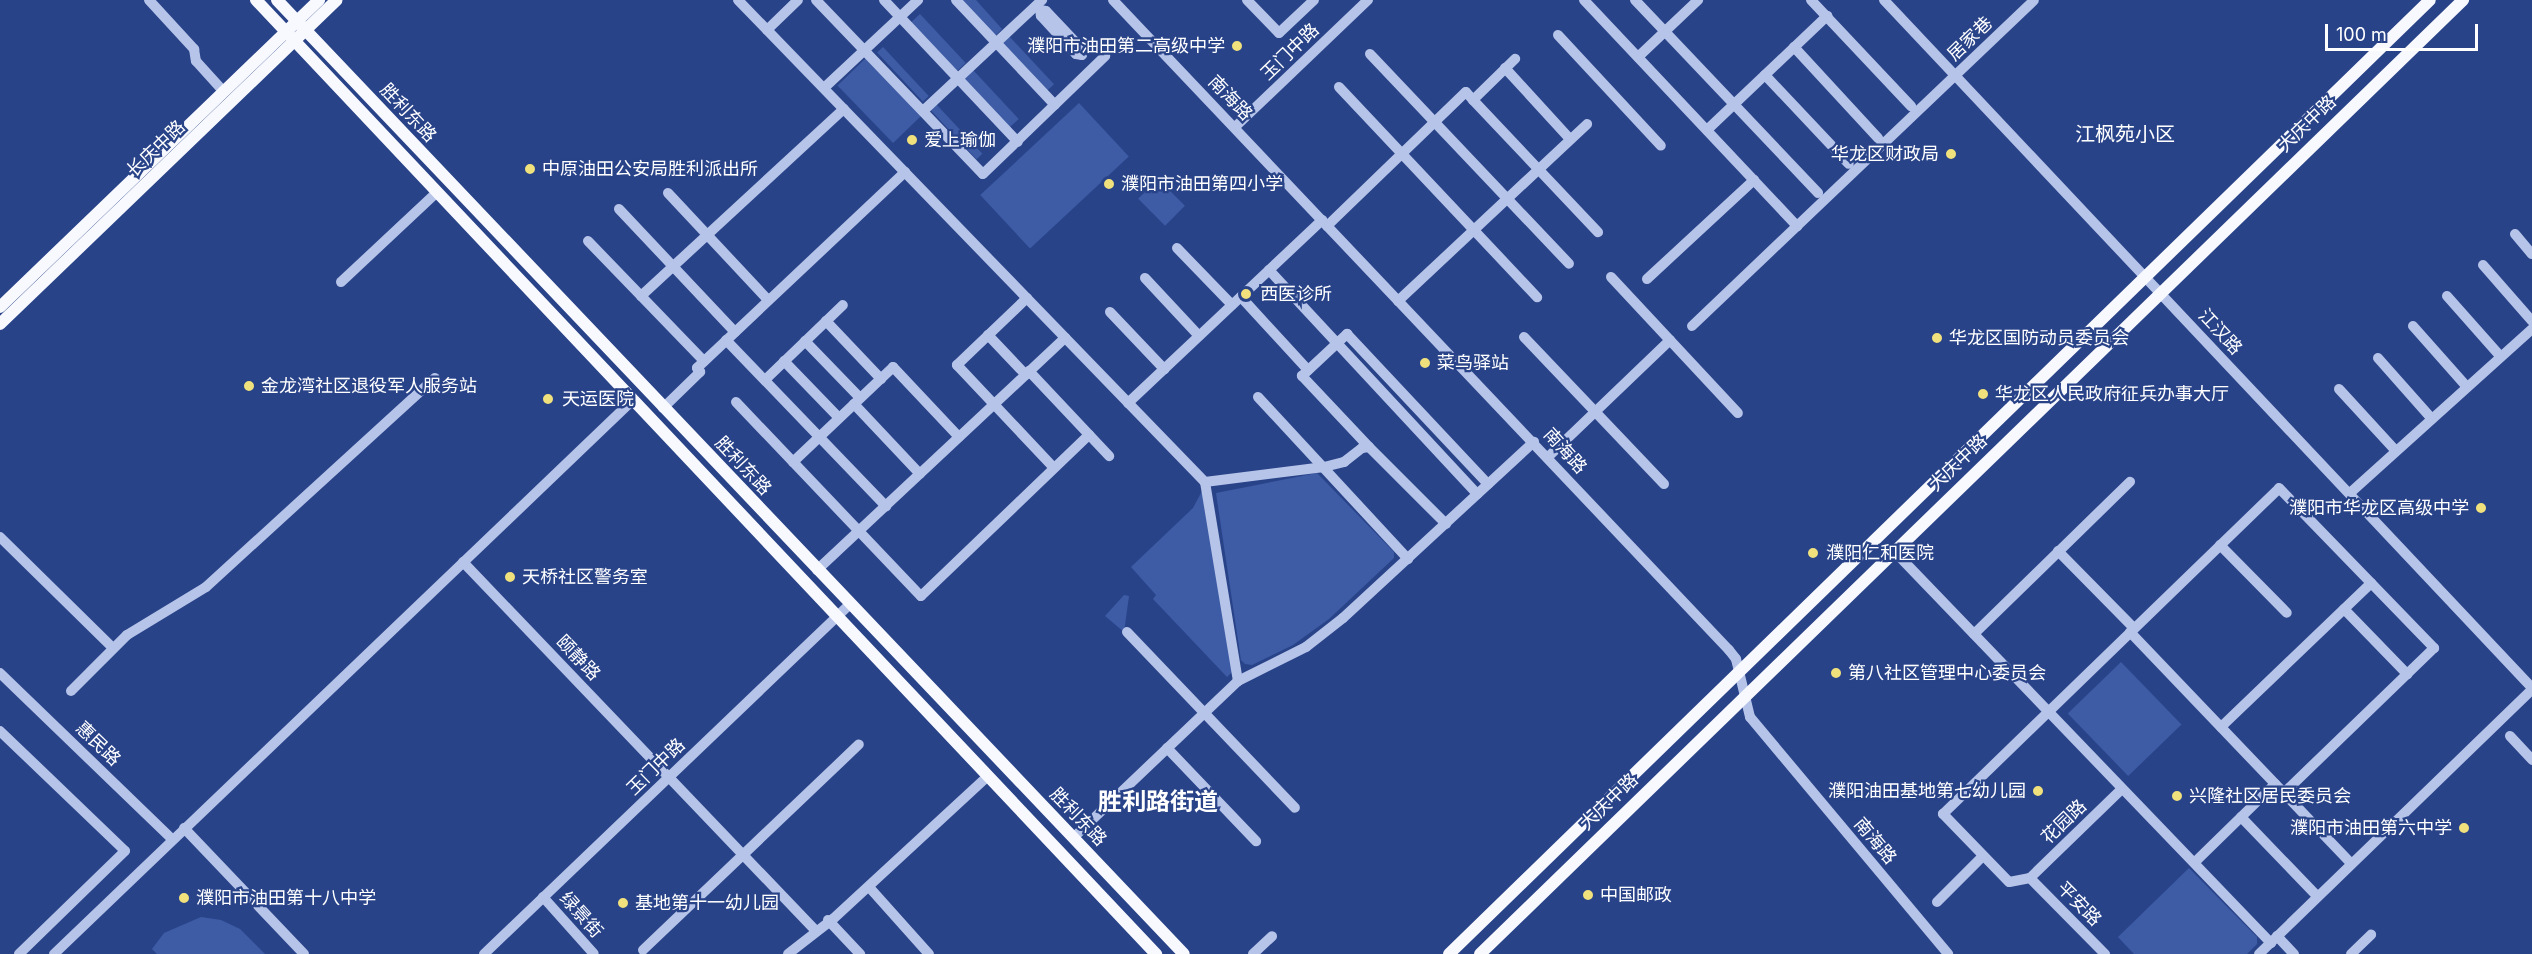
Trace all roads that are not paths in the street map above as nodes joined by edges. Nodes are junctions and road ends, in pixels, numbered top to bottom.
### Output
1 (149, 0) edge
2 (256, 0) edge
3 (277, 0) edge
4 (319, 0) edge
5 (338, 0) edge
6 (738, 0) edge
7 (798, 0) edge
8 (816, 0) edge
9 (884, 0) edge
10 (918, 0) edge
11 (956, 0) edge
12 (1113, 0) edge
13 (1248, 0) edge
14 (1314, 0) edge
15 (1368, 0) edge
16 (1584, 0) edge
17 (1635, 0) edge
18 (1811, 0) edge
19 (1884, 0) edge
20 (2034, 0) edge
21 (2430, 0) edge
22 (2463, 0) edge
23 (1694, 1) edge
24 (1035, 3) edge
25 (1827, 16) junction
26 (900, 17) junction
27 (301, 26) junction
28 (767, 30) junction
29 (1665, 31) junction
30 (1558, 35) dead end
31 (290, 37) junction
32 (996, 43) junction
33 (1794, 47) junction
34 (864, 50) junction
35 (1370, 54) dead end
36 (1105, 56) dead end
37 (1638, 57) junction
38 (1515, 59) dead end
39 (1094, 68) junction
40 (1505, 68) junction
41 (1765, 75) junction
42 (1956, 76) junction
43 (958, 78) junction
44 (1340, 87) dead end
45 (824, 88) junction
46 (224, 92) junction
47 (1473, 100) junction
48 (1734, 104) junction
49 (1056, 105) junction
50 (1911, 106) dead end
51 (844, 109) junction
52 (923, 111) junction
53 (1435, 123) junction
54 (1587, 124) dead end
55 (1235, 127) junction
56 (1707, 130) junction
57 (1878, 138) dead end
58 (1570, 139) junction
59 (1018, 142) junction
60 (1661, 146) dead end
61 (1402, 154) junction
62 (1849, 164) dead end
63 (1539, 169) junction
64 (905, 172) junction
65 (1754, 180) junction
66 (436, 193) junction
67 (668, 193) dead end
68 (1818, 193) dead end
69 (1507, 199) junction
70 (619, 209) dead end
71 (1325, 223) junction
72 (1797, 226) junction
73 (1474, 230) junction
74 (1598, 232) dead end
75 (2515, 234) dead end
76 (706, 235) junction
77 (588, 241) dead end
78 (1177, 248) dead end
79 (2532, 254) edge
80 (1569, 264) dead end
81 (2483, 265) dead end
82 (673, 266) junction
83 (1269, 270) junction
84 (2144, 276) junction
85 (1611, 277) dead end
86 (1145, 278) dead end
87 (1647, 279) dead end
88 (341, 282) dead end
89 (2159, 292) junction
90 (641, 296) junction
91 (2447, 296) dead end
92 (1241, 297) junction
93 (1537, 297) dead end
94 (1027, 298) junction
95 (768, 300) junction
96 (1398, 301) junction
97 (843, 305) dead end
98 (1232, 305) junction
99 (0, 307) edge
100 (1110, 312) dead end
101 (826, 321) junction
102 (2532, 321) edge
103 (0, 324) edge
104 (1692, 326) dead end
105 (2413, 326) dead end
106 (2532, 329) edge
107 (735, 332) junction
108 (988, 335) junction
109 (1199, 336) junction
110 (1524, 337) dead end
111 (1065, 338) junction
112 (726, 340) junction
113 (1670, 340) junction
114 (805, 341) junction
115 (1337, 343) junction
116 (2501, 357) junction
117 (2378, 358) dead end
118 (704, 361) junction
119 (784, 361) junction
120 (1164, 369) junction
121 (1308, 370) junction
122 (1027, 373) junction
123 (435, 378) dead end
124 (881, 379) junction
125 (765, 380) junction
126 (2467, 387) junction
127 (2339, 389) dead end
128 (1258, 397) dead end
129 (633, 400) junction
130 (857, 401) junction
131 (736, 402) dead end
132 (1128, 403) junction
133 (994, 405) junction
134 (663, 408) junction
135 (1595, 411) junction
136 (1738, 413) dead end
137 (839, 418) junction
138 (2432, 419) junction
139 (1089, 435) junction
140 (820, 437) junction
141 (959, 437) junction
142 (1534, 442) junction
143 (1369, 447) junction
144 (2396, 451) junction
145 (1108, 456) dead end
146 (1548, 457) junction
147 (793, 462) junction
148 (1324, 467) junction
149 (1054, 468) junction
150 (920, 474) junction
151 (1205, 482) junction
152 (2130, 482) dead end
153 (1488, 484) junction
154 (1664, 484) dead end
155 (2350, 493) junction
156 (1477, 494) junction
157 (886, 506) junction
158 (1446, 524) junction
159 (859, 531) junction
160 (0, 537) edge
161 (2220, 545) junction
162 (1894, 551) junction
163 (2058, 551) junction
164 (1408, 559) junction
165 (463, 562) junction
166 (817, 570) junction
167 (2371, 583) junction
168 (850, 604) junction
169 (2344, 609) junction
170 (2287, 613) dead end
171 (838, 616) junction
172 (2132, 630) junction
173 (1127, 632) dead end
174 (1974, 634) junction
175 (114, 648) junction
176 (0, 673) edge
177 (1737, 674) junction
178 (2406, 674) junction
179 (1238, 681) junction
180 (2532, 689) edge
181 (71, 691) dead end
182 (1744, 696) junction
183 (2048, 711) junction
184 (1204, 712) junction
185 (2221, 728) junction
186 (0, 731) edge
187 (2510, 736) dead end
188 (859, 744) dead end
189 (1167, 748) junction
190 (2532, 760) edge
191 (669, 777) junction
192 (988, 777) junction
193 (2275, 784) junction
194 (2122, 789) junction
195 (2283, 793) junction
196 (1295, 808) dead end
197 (2241, 817) junction
198 (184, 828) junction
199 (1073, 838) junction
200 (172, 839) junction
201 (1256, 841) dead end
202 (742, 853) junction
203 (1983, 856) junction
204 (2195, 862) junction
205 (2352, 863) junction
206 (2030, 878) junction
207 (869, 887) junction
208 (2317, 896) junction
209 (543, 897) junction
210 (1937, 902) dead end
211 (828, 920) junction
212 (816, 931) junction
213 (2371, 935) dead end
214 (1272, 936) dead end
215 (2274, 939) junction
216 (643, 950) dead end
217 (19, 954) edge
218 (54, 954) edge
219 (304, 954) edge
220 (484, 954) edge
221 (594, 954) edge
222 (788, 954) edge
223 (860, 954) edge
224 (929, 954) edge
225 (1156, 954) edge
226 (1184, 954) edge
227 (1253, 954) edge
228 (1449, 954) edge
229 (1480, 954) edge
230 (1948, 954) edge
231 (2105, 954) edge
232 (2259, 954) edge
233 (2294, 954) edge
234 (2351, 954) edge

1 - 46 street
2 - 31 main road, 胜利东路
3 - 27 main road, 胜利东路
4 - 27 main road, 长庆中路
5 - 27 main road, 长庆中路
6 - 28 street
7 - 28 street
8 - 34 street
9 - 26 street
10 - 26 street
11 - 32 street
12 - 55 street, 南海路
13 - 14 street
15 - 55 street, 玉门中路
16 - 37 street
17 - 29 street
18 - 25 street
19 - 42 street, 江汉路
20 - 42 street, 居家巷
21 - 84 main road, 大庆中路
22 - 89 main road, 大庆中路
23 - 29 street
24 - 32 street
24 - 39 street
25 - 33 street
25 - 50 street
26 - 34 street
26 - 43 street
27 - 31 main road, 长庆中路
27 - 134 main road, 胜利东路
28 - 45 street
29 - 37 street
29 - 48 street
30 - 60 street
31 - 46 main road, 长庆中路
31 - 66 main road, 胜利东路
31 - 103 main road, 长庆中路
32 - 43 street
32 - 49 street
33 - 41 street
33 - 57 street
34 - 45 street
34 - 52 street
35 - 53 street
36 - 39 street
37 - 56 street
38 - 40 street
39 - 49 street
40 - 47 street
40 - 58 street
41 - 48 street
41 - 62 street
42 - 72 street, 居家巷
42 - 84 street, 江汉路
43 - 52 street
43 - 59 street
44 - 61 street
45 - 51 street
46 - 99 main road, 长庆中路
47 - 53 street
47 - 63 street
48 - 56 street
48 - 68 street
49 - 59 street
51 - 64 street
51 - 76 street
52 - 59 street
53 - 61 street
53 - 69 street
54 - 58 street
55 - 71 street, 南海路
56 - 65 street
58 - 63 street
61 - 71 street
61 - 73 street
63 - 69 street
63 - 74 street
64 - 94 street
64 - 95 street
65 - 72 street
65 - 87 street
66 - 88 street
66 - 129 main road, 胜利东路
67 - 76 street
69 - 73 street
69 - 80 street
70 - 82 street
71 - 83 street
71 - 96 street, 南海路
72 - 104 street, 居家巷
73 - 93 street
73 - 96 street
75 - 79 street
76 - 82 street
76 - 95 street
77 - 90 street
78 - 98 street
81 - 102 street
82 - 90 street
82 - 107 street
83 - 92 street
83 - 115 street
84 - 89 street, 江汉路
84 - 177 main road, 大庆中路
85 - 113 street
86 - 109 street
89 - 155 street, 江汉路
89 - 162 main road, 大庆中路
90 - 118 street
91 - 116 street
92 - 98 street
92 - 121 street
94 - 108 street
94 - 111 street
95 - 107 street
96 - 142 street, 南海路
97 - 101 street
98 - 109 street
100 - 120 street
101 - 114 street
101 - 124 street
105 - 126 street
106 - 116 street
107 - 112 street
108 - 122 street
108 - 133 street
109 - 120 street
110 - 135 street
111 - 122 street
111 - 132 street
112 - 118 street
112 - 125 street
113 - 135 street
113 - 136 street
114 - 119 street
114 - 130 street
115 - 121 street
115 - 153 street
115 - 156 street
116 - 126 street
117 - 138 street
118 - 134 street
119 - 125 street
119 - 137 street
120 - 132 street
121 - 143 street
122 - 133 street
122 - 139 street
123 - 175 street
124 - 130 street
124 - 141 street
125 - 140 street
126 - 138 street
127 - 144 street
128 - 148 street
129 - 165 street
129 - 171 main road, 胜利东路
130 - 137 street
130 - 150 street
131 - 147 street
132 - 151 street
133 - 141 street
133 - 149 street
134 - 166 main road, 胜利东路
135 - 146 street
135 - 154 street
137 - 140 street
138 - 144 street
139 - 145 street
139 - 149 street
140 - 147 street
140 - 157 street
141 - 150 street
142 - 146 street, 南海路
142 - 153 street
143 - 148 street
143 - 158 street
144 - 155 street
146 - 177 street, 南海路
147 - 159 street
148 - 151 street
148 - 164 street
149 - 159 street
150 - 157 street
151 - 179 street
152 - 163 street
153 - 156 street
155 - 180 street, 江汉路
156 - 158 street
157 - 159 street
158 - 164 street
159 - 166 street
160 - 175 street
161 - 167 street
161 - 170 street
161 - 172 street
162 - 174 street
162 - 182 main road, 大庆中路
163 - 172 street
163 - 174 street
164 - 179 street
165 - 191 street, 颐静路
165 - 198 street
166 - 168 main road, 胜利东路
167 - 169 street
167 - 178 street
168 - 171 street, 玉门中路
168 - 199 main road, 胜利东路
169 - 178 street
169 - 185 street
171 - 191 street, 玉门中路
171 - 192 main road, 胜利东路
172 - 183 street
172 - 185 street
173 - 184 street
174 - 183 street
175 - 181 street
176 - 200 street, 惠民路
177 - 182 street, 南海路
177 - 228 main road, 大庆中路
178 - 195 street
179 - 184 street
180 - 205 street
182 - 229 main road, 大庆中路
182 - 230 street, 南海路
183 - 194 street
183 - 203 street
184 - 189 street
184 - 196 street
185 - 193 street
186 - 217 street
187 - 190 street
188 - 202 street
189 - 199 street
189 - 201 street
191 - 202 street, 颐静路
191 - 209 street, 玉门中路
192 - 207 street
192 - 225 main road, 胜利东路
193 - 195 street
193 - 197 street
194 - 204 street
194 - 206 street, 花园路
195 - 205 street
197 - 204 street
197 - 208 street
198 - 200 street
198 - 219 street
199 - 226 main road, 胜利东路
200 - 218 street
202 - 212 street, 颐静路
202 - 216 street
203 - 206 street
203 - 210 street
204 - 215 street
205 - 208 street
206 - 231 street, 平安路
207 - 211 street
207 - 224 street
208 - 215 street
209 - 220 street, 玉门中路
209 - 221 street, 绿景街
211 - 212 street
211 - 223 street
212 - 222 street
213 - 234 street
214 - 227 street
215 - 232 street
215 - 233 street

